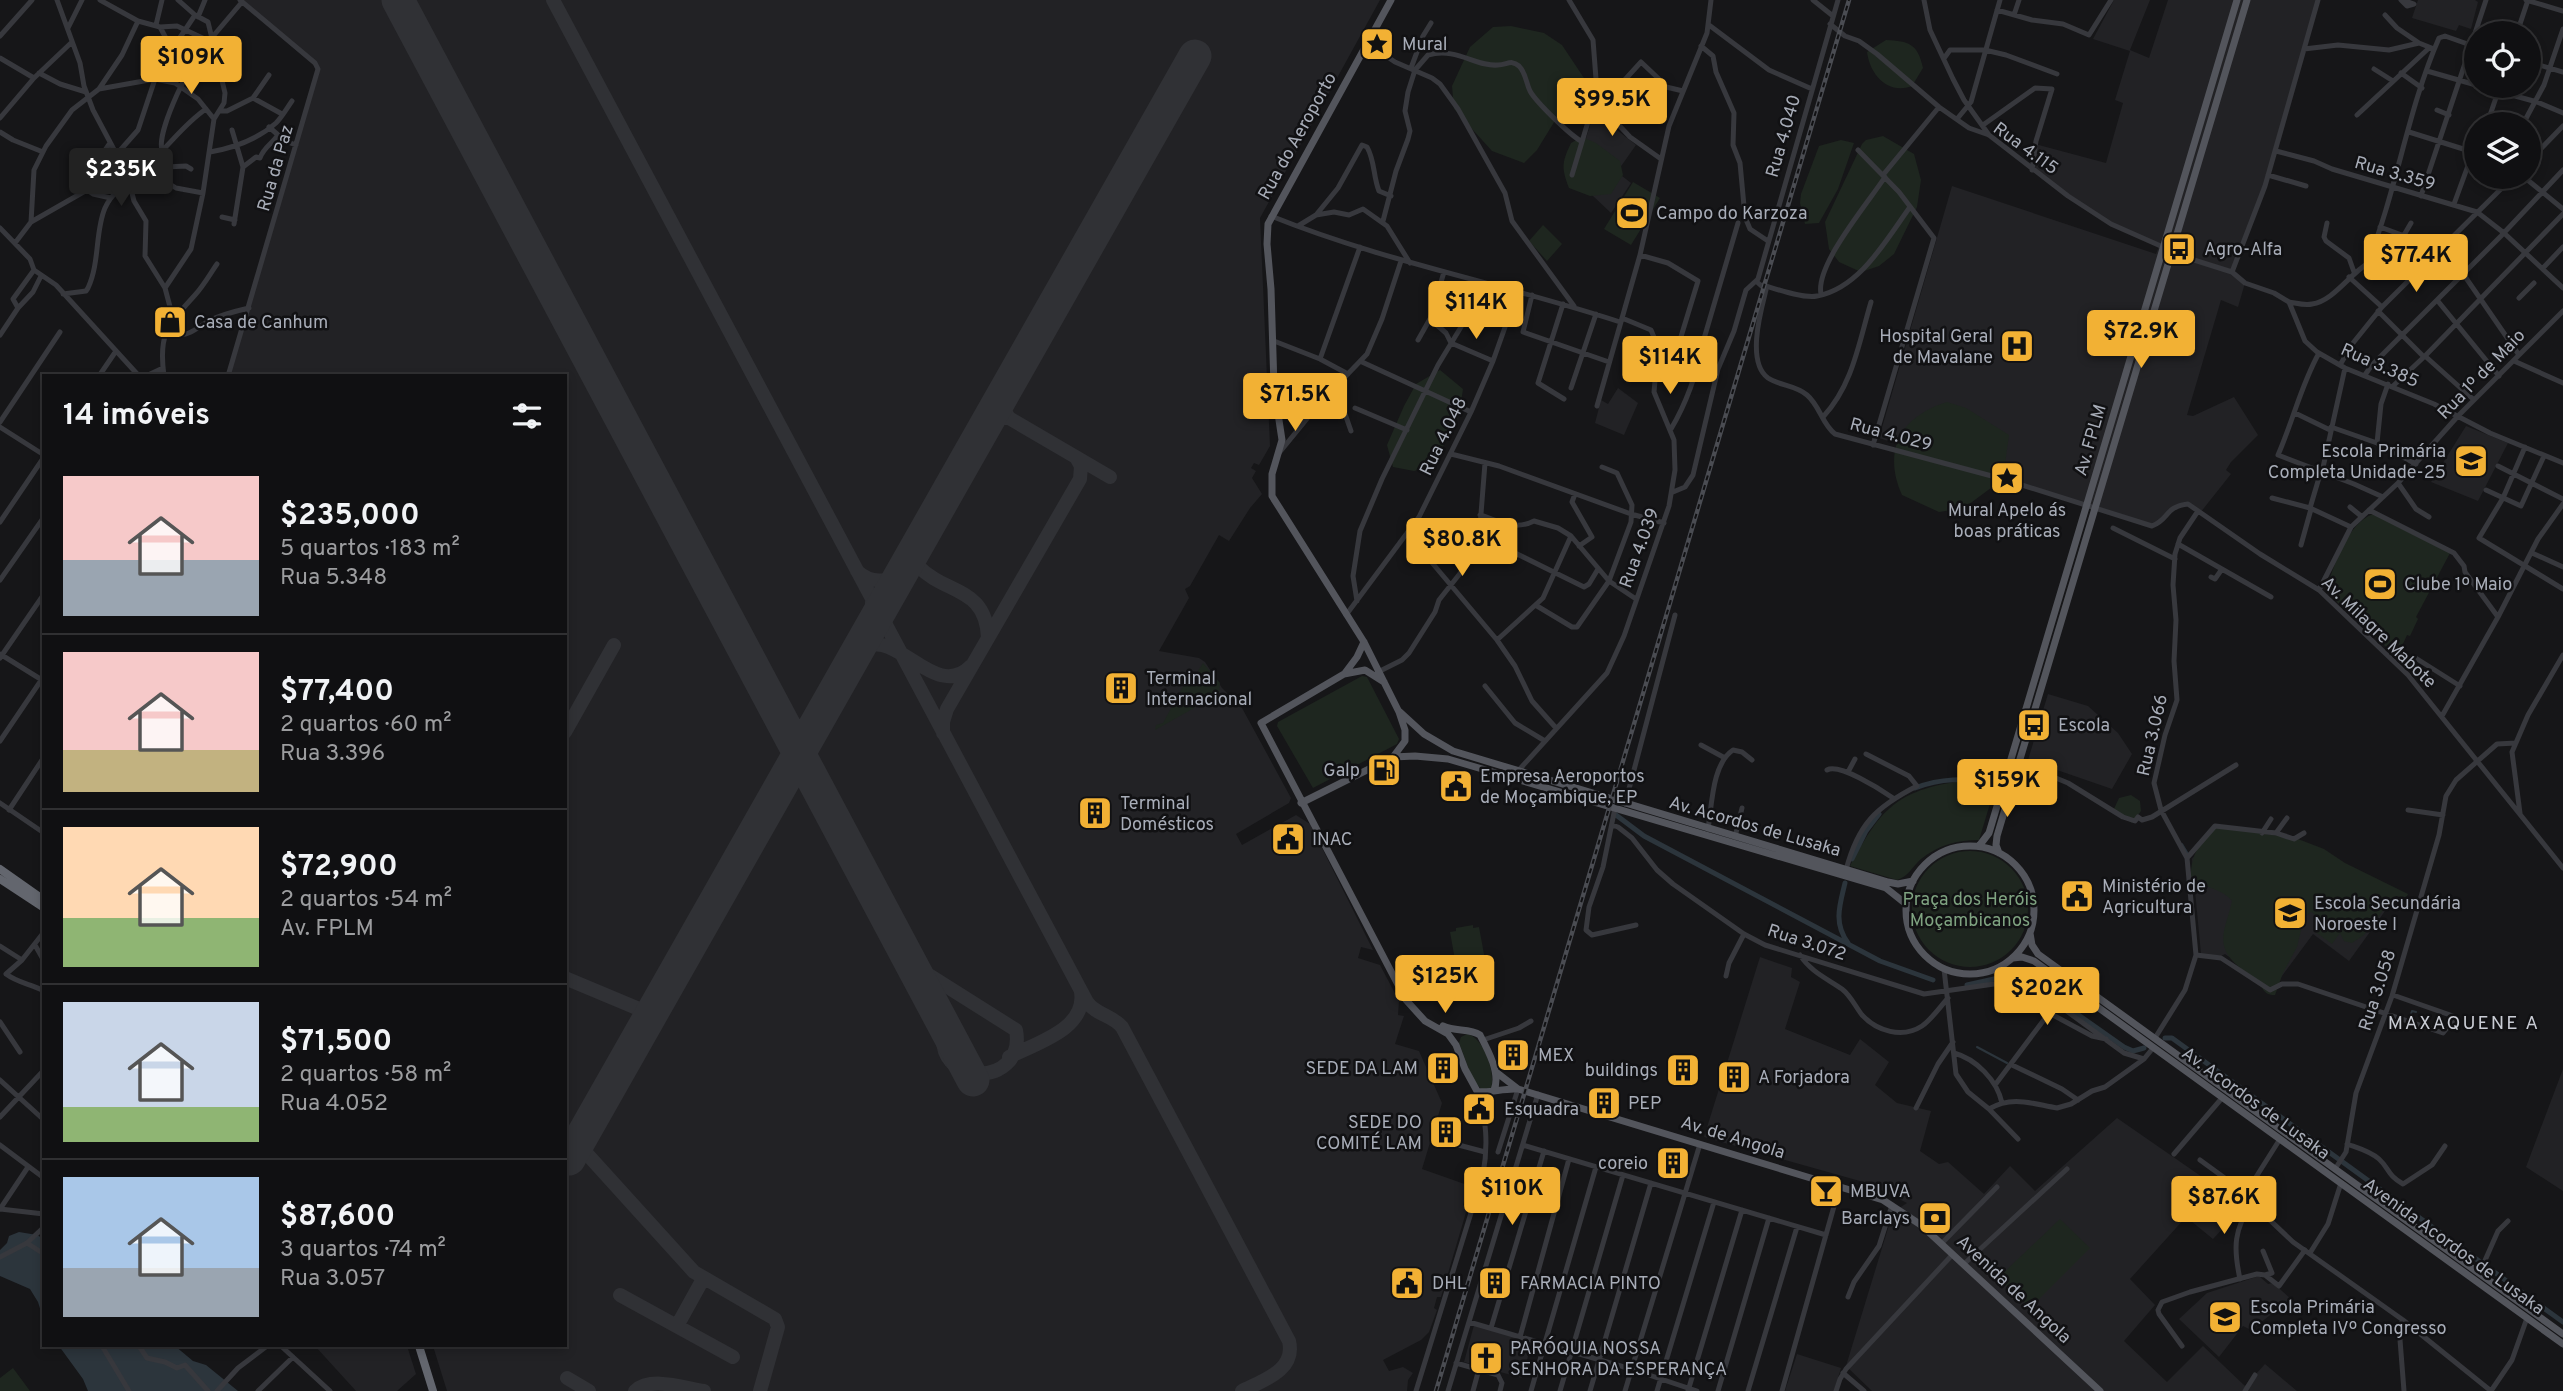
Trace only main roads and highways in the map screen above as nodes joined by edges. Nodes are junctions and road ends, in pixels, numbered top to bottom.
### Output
1 (1391, 0) edge
2 (2236, 1) edge
3 (2246, 2) edge
4 (2172, 218) junction
5 (2181, 220) junction
6 (2092, 510) junction
7 (1364, 642) junction
8 (1345, 674) junction
9 (1385, 683) junction
10 (1399, 712) junction
11 (1393, 757) junction
12 (1301, 803) junction
13 (1979, 846) junction
14 (1999, 853) junction
15 (0, 869) edge
16 (0, 879) edge
17 (1913, 881) junction
18 (42, 899) edge
19 (1906, 904) junction
20 (42, 907) edge
21 (2030, 933) junction
22 (2013, 958) junction
23 (2068, 980) junction
24 (1419, 1016) junction
25 (1465, 1031) junction
26 (1456, 1045) junction
27 (1496, 1072) junction
28 (1518, 1088) junction
29 (1492, 1091) junction
30 (2335, 1166) junction
31 (1905, 1213) joint
32 (2563, 1334) edge
33 (2563, 1344) edge
34 (417, 1347) edge
35 (430, 1391) edge
36 (2100, 1391) edge

1 - 7 main road, Rua do Aeroporto
2 - 3 main road
2 - 4 main road, Av. FPLM
3 - 5 main road, Av. FPLM
4 - 5 main road
4 - 6 main road, Av. FPLM
5 - 6 main road, Av. FPLM
6 - 13 main road, Av. FPLM
6 - 14 main road
7 - 8 main road
7 - 9 main road, Rua do Aeroporto
8 - 9 main road
8 - 12 main road
9 - 10 main road, Rua do Aeroporto
10 - 11 main road, Rua do Aeroporto
10 - 17 main road, Av. Acordos de Lusaka
11 - 12 main road
11 - 19 main road, Av. Acordos de Lusaka
12 - 24 main road
13 - 14 main road
13 - 17 main road
14 - 21 main road
15 - 18 highway
16 - 20 highway
17 - 19 main road
19 - 22 main road
21 - 22 main road
21 - 23 main road
22 - 23 main road
23 - 30 main road, Av. Acordos de Lusaka
23 - 30 main road, Av. Acordos de Lusaka
24 - 25 main road
24 - 26 main road
25 - 26 main road
25 - 27 main road
26 - 29 main road
27 - 28 main road
27 - 29 main road
28 - 29 main road
28 - 31 main road, Av. de Angola
30 - 32 main road, Avenida Acordos de Lusaka
30 - 33 main road, Avenida Acordos de Lusaka
31 - 36 main road, Avenida de Angola
34 - 35 highway

